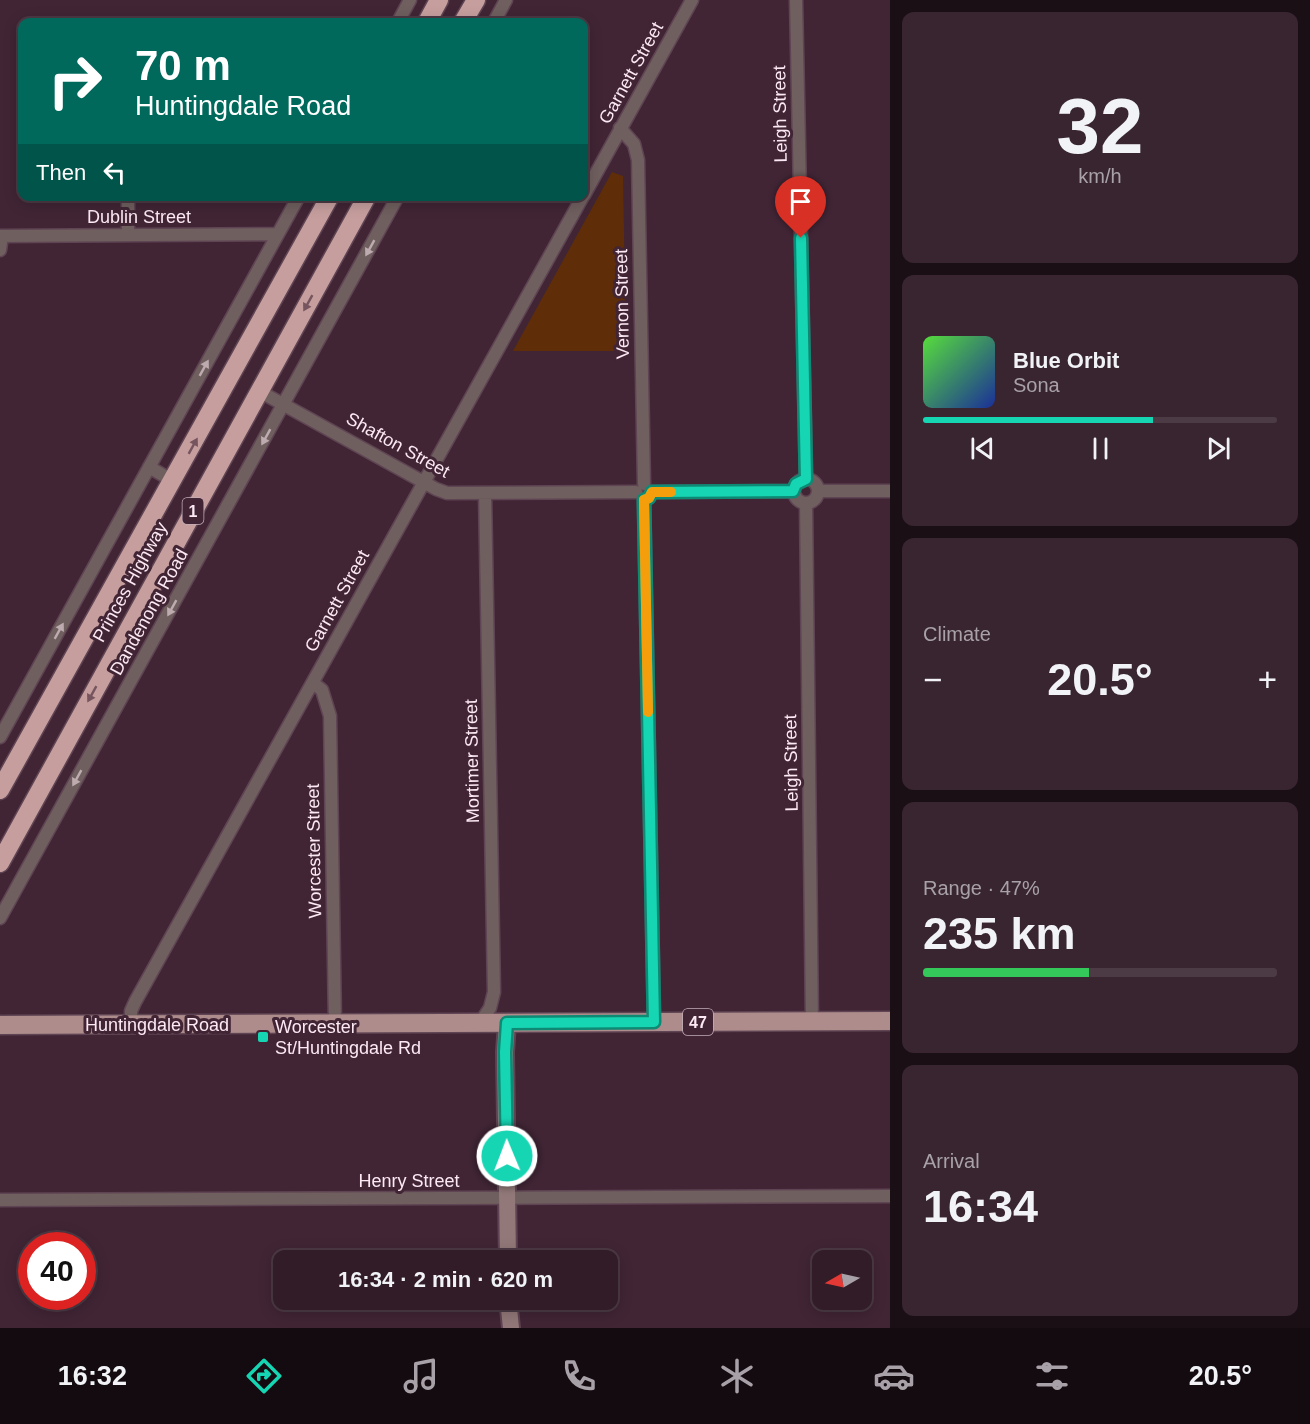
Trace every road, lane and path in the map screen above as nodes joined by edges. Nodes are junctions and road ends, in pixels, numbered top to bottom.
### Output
1 (410, 0) edge
2 (440, 0) edge
3 (476, 0) edge
4 (506, 0) edge
5 (692, 0) edge
6 (796, 0) edge
7 (400, 18) edge
8 (429, 18) edge
9 (466, 18) edge
10 (496, 18) edge
11 (620, 128) junction
12 (588, 187) edge
13 (128, 201) edge
14 (296, 201) edge
15 (327, 201) edge
16 (364, 201) edge
17 (395, 201) edge
18 (580, 201) edge
19 (278, 234) junction
20 (128, 235) junction
21 (1, 236) edge
22 (0, 249) edge
23 (259, 391) junction
24 (285, 404) junction
25 (150, 467) junction
26 (806, 479) junction
27 (173, 481) junction
28 (424, 482) junction
29 (793, 491) junction
30 (818, 491) junction
31 (890, 491) edge
32 (644, 492) junction
33 (485, 493) junction
34 (806, 503) junction
35 (313, 683) junction
36 (0, 737) edge
37 (0, 790) edge
38 (0, 863) edge
39 (0, 918) edge
40 (890, 1021) edge
41 (654, 1022) junction
42 (812, 1022) junction
43 (480, 1023) junction
44 (507, 1023) junction
45 (335, 1024) junction
46 (0, 1025) edge
47 (131, 1025) junction
48 (890, 1196) edge
49 (507, 1198) junction
50 (0, 1200) edge
51 (508, 1250) edge
52 (508, 1310) edge
53 (509, 1310) edge
54 (506, 1328) edge
55 (511, 1328) edge

1 - 7 street
2 - 8 highway
3 - 9 highway
4 - 10 street
5 - 11 street, Garnett Street
6 - 26 street, Leigh Street
11 - 12 street, Garnett Street
11 - 32 street, Vernon Street
13 - 20 street
14 - 19 street
27 -> 15 highway, Princes Highway / 1
16 -> 23 highway, Princes Highway / 1
17 -> 24 street, Dandenong Road
18 - 28 street, Garnett Street
19 - 20 street, Dublin Street
25 -> 19 street
20 - 21 street, Dublin Street
21 - 22 street
23 - 24 street, Shafton Street
23 -> 38 highway, Princes Highway / 1
24 - 28 street, Shafton Street
24 -> 39 street, Dandenong Road
25 - 27 street
36 -> 25 street
26 - 29 street
26 - 30 street
27 - 37 highway, Princes Highway / 1
28 - 33 street, Shafton Street
28 - 35 street, Garnett Street
29 - 32 street, Shafton Street
29 - 34 street
30 - 31 street
30 - 34 street
32 - 33 street, Shafton Street
32 - 41 street, Vernon Street
33 - 43 street, Mortimer Street
34 - 42 street, Leigh Street
35 - 45 street, Worcester Street
35 - 47 street, Garnett Street
40 - 42 main road, Huntingdale Road / 47
41 - 42 main road, Huntingdale Road / 47
41 - 44 main road, Huntingdale Road / 47
43 - 44 main road, Huntingdale Road / 47
43 - 45 main road, Huntingdale Road / 47
44 - 49 street
45 - 47 main road, Huntingdale Road / 47
46 - 47 main road, Huntingdale Road / 47
48 - 49 street, Henry Street
49 - 50 street, Henry Street
49 - 51 street
52 - 54 street
53 - 55 street

